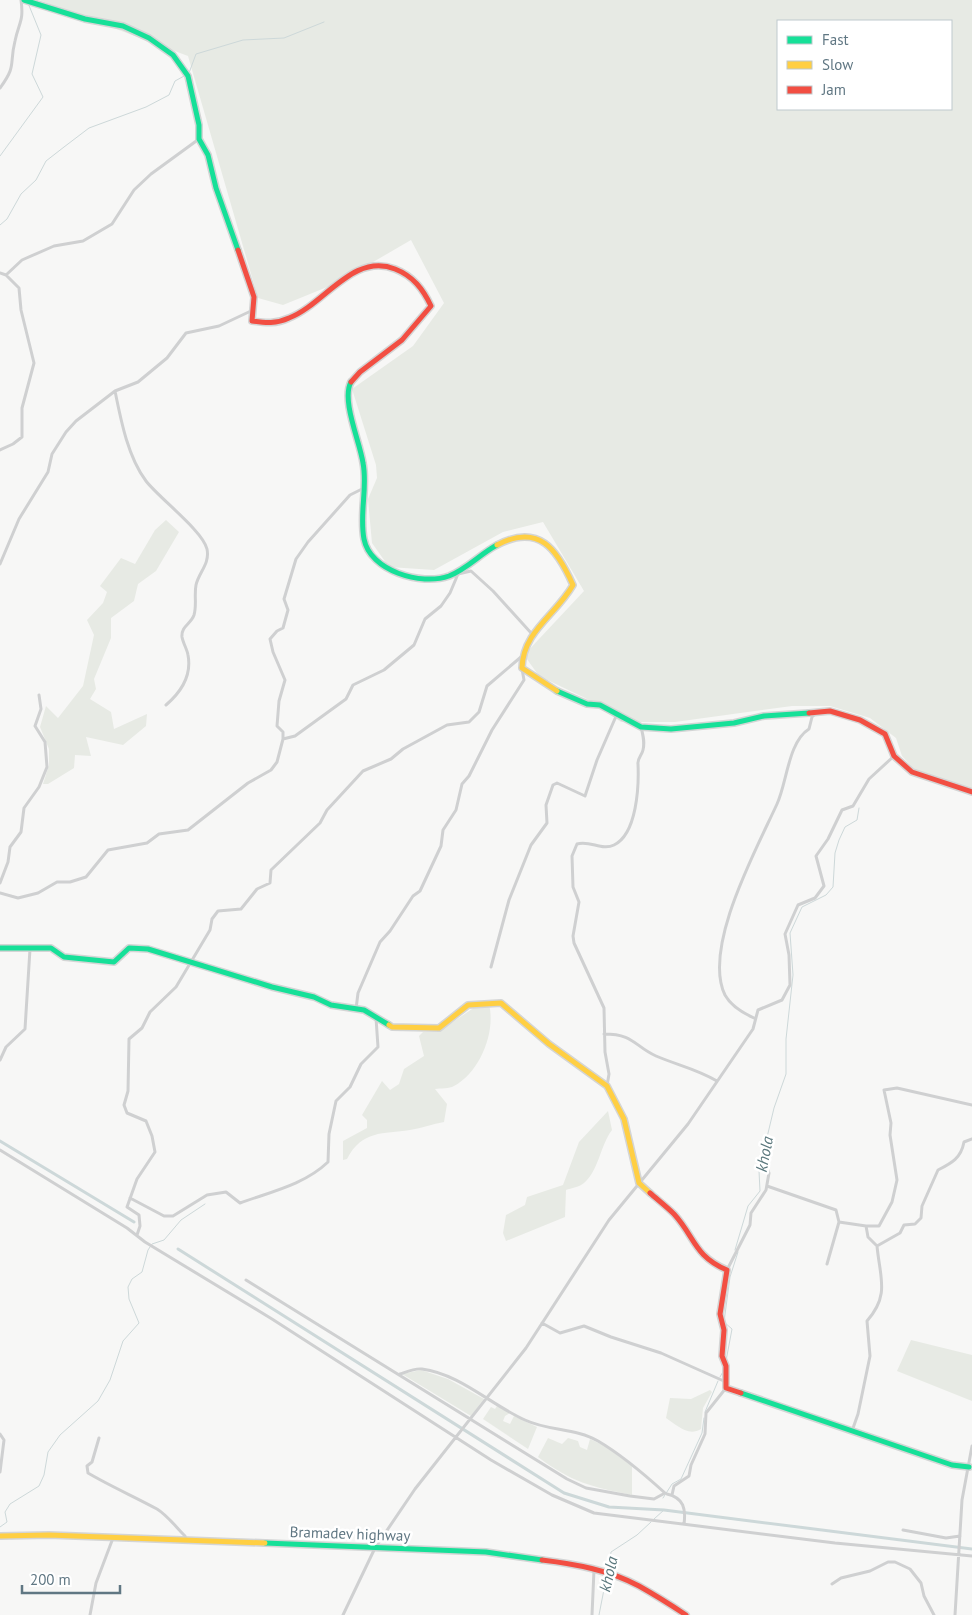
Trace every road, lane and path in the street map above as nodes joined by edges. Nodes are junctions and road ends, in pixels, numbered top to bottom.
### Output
1 (23, 0) edge
2 (0, 88) edge
3 (199, 139) junction
4 (0, 273) edge
5 (6, 275) junction
6 (255, 309) junction
7 (115, 392) junction
8 (0, 450) edge
9 (364, 488) junction
10 (0, 564) edge
11 (458, 574) junction
12 (532, 634) junction
13 (521, 658) junction
14 (522, 668) junction
15 (39, 695) dead end
16 (166, 706) dead end
17 (818, 711) junction
18 (617, 714) junction
19 (641, 727) junction
20 (283, 739) junction
21 (894, 756) junction
22 (972, 792) edge
23 (0, 883) edge
24 (0, 893) edge
25 (0, 948) edge
26 (30, 949) junction
27 (192, 962) junction
28 (491, 967) dead end
29 (356, 1010) junction
30 (376, 1017) junction
31 (754, 1018) junction
32 (604, 1034) junction
33 (0, 1060) edge
34 (717, 1081) junction
35 (607, 1086) junction
36 (972, 1105) edge
37 (972, 1139) edge
38 (0, 1150) edge
39 (768, 1150) dead end
40 (639, 1183) junction
41 (767, 1186) junction
42 (130, 1198) junction
43 (838, 1222) junction
44 (866, 1226) junction
45 (136, 1236) junction
46 (877, 1246) junction
47 (827, 1264) dead end
48 (727, 1270) junction
49 (246, 1280) dead end
50 (542, 1323) junction
51 (400, 1374) junction
52 (726, 1385) junction
53 (487, 1400) junction
54 (468, 1420) junction
55 (852, 1432) junction
56 (0, 1434) edge
57 (455, 1436) junction
58 (99, 1438) dead end
59 (972, 1446) edge
60 (968, 1467) junction
61 (0, 1472) edge
62 (966, 1484) junction
63 (972, 1487) edge
64 (667, 1494) dead end
65 (672, 1495) junction
66 (684, 1524) junction
67 (903, 1530) dead end
68 (0, 1536) edge
69 (960, 1536) junction
70 (113, 1538) junction
71 (186, 1540) junction
72 (375, 1548) junction
73 (958, 1554) junction
74 (972, 1556) edge
75 (596, 1570) junction
76 (832, 1584) dead end
77 (90, 1615) edge
78 (343, 1615) edge
79 (592, 1615) edge
80 (686, 1615) edge
81 (934, 1615) edge
82 (955, 1615) edge

1 - 2 street
1 - 3 street
3 - 5 street
3 - 6 street
4 - 5 street
5 - 8 street
6 - 7 street
6 - 9 street
7 - 10 street
7 - 16 street
9 - 11 street
9 - 20 street
11 - 12 street
11 - 12 street
11 - 20 street
12 - 13 street
13 - 14 street
13 - 27 street
14 - 18 street
14 - 29 street
15 - 23 street
17 - 19 street
17 - 21 street
17 - 31 street
18 - 19 street
18 - 28 street
19 - 32 street
20 - 24 street
21 - 22 street
21 - 31 street
25 - 26 street
26 - 27 street
26 - 33 street
27 - 29 street
27 - 42 street
29 - 30 street
30 - 35 street
30 - 42 street
31 - 34 street
32 - 34 street
32 - 35 street
34 - 40 street
35 - 40 street
36 - 44 street
37 - 46 street
38 - 45 street
39 - 41 street
40 - 48 street
40 - 50 street
41 - 43 street
41 - 48 street
42 - 45 street
43 - 44 street
43 - 47 street
44 - 46 street
45 - 57 street
46 - 55 street
48 - 52 street
49 - 51 street
50 - 52 street
50 - 53 street
51 - 53 street
51 - 54 street
52 - 55 street
52 - 65 street
53 - 54 street
53 - 54 street
54 - 57 street
55 - 60 street
56 - 61 street
57 - 66 street
57 - 72 street
58 - 71 street
59 - 60 street
60 - 62 street
62 - 63 street
62 - 69 street
64 - 65 street
65 - 66 street
66 - 73 street
67 - 69 street
68 - 70 street, Bramadev highway
69 - 73 street
70 - 71 street, Bramadev highway
70 - 77 street
71 - 72 street, Bramadev highway
72 - 75 street, Bramadev highway
72 - 78 street
73 - 74 street
73 - 82 street
75 - 79 street
75 - 80 street, Bramadev highway
76 - 81 street

